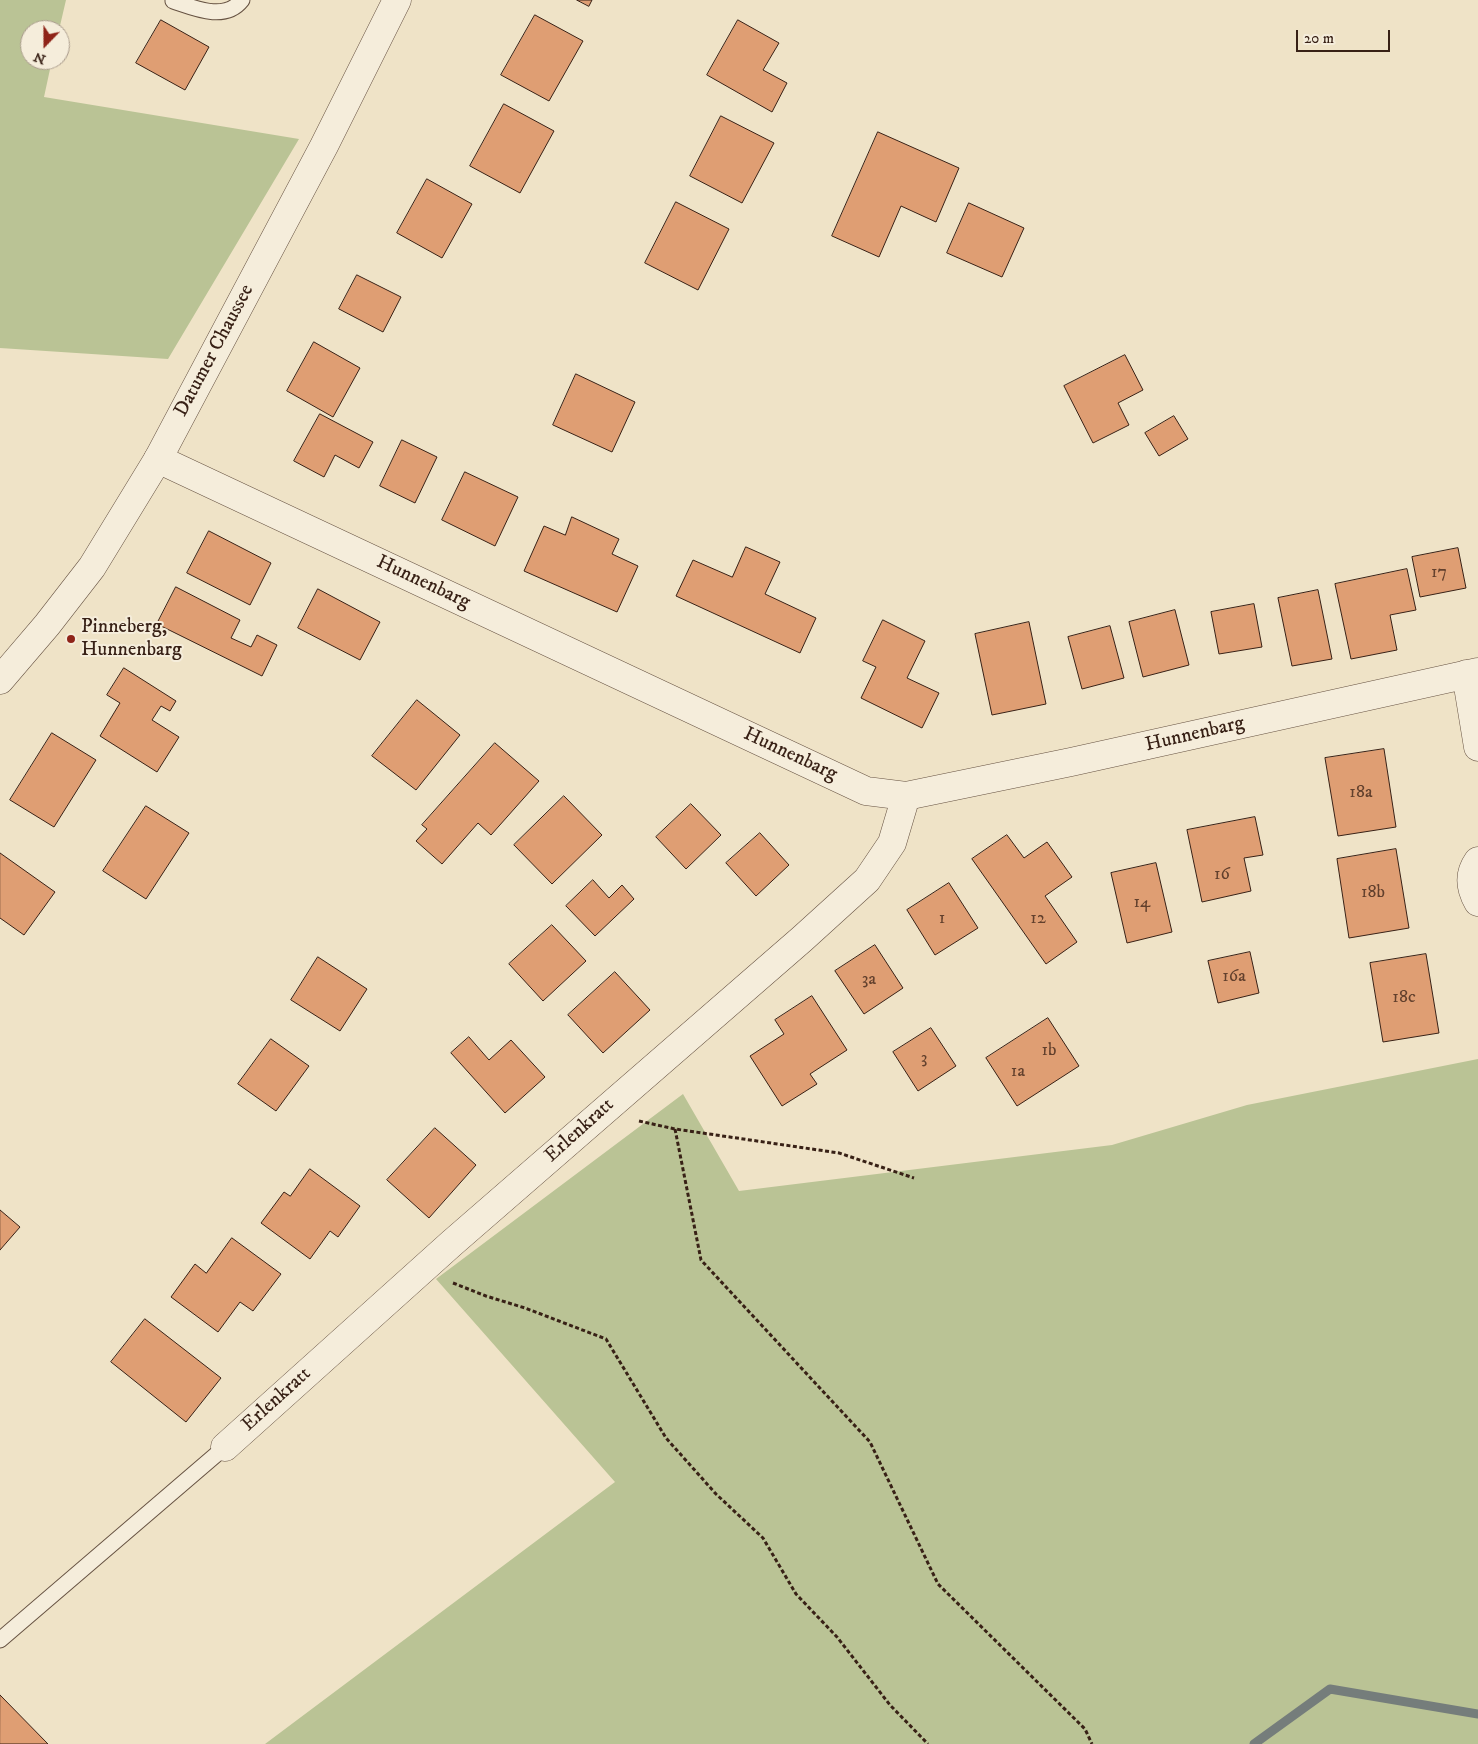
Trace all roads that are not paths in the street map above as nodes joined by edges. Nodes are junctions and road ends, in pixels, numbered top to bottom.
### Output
1 (242, 0) edge
2 (397, 0) edge
3 (173, 1) edge
4 (158, 459) junction
5 (1472, 673) edge
6 (0, 680) edge
7 (1478, 747) edge
8 (906, 796) junction
9 (1478, 860) edge
10 (1478, 902) edge
11 (225, 1447) joint
12 (0, 1640) edge

1 - 3 lane
2 - 4 street, Datumer Chaussee
4 - 6 street, Datumer Chaussee
4 - 8 street, Hunnenbarg
5 - 7 street, Hunnenbarg
5 - 8 street, Hunnenbarg
8 - 11 street, Erlenkratt
9 - 10 street
11 - 12 lane

